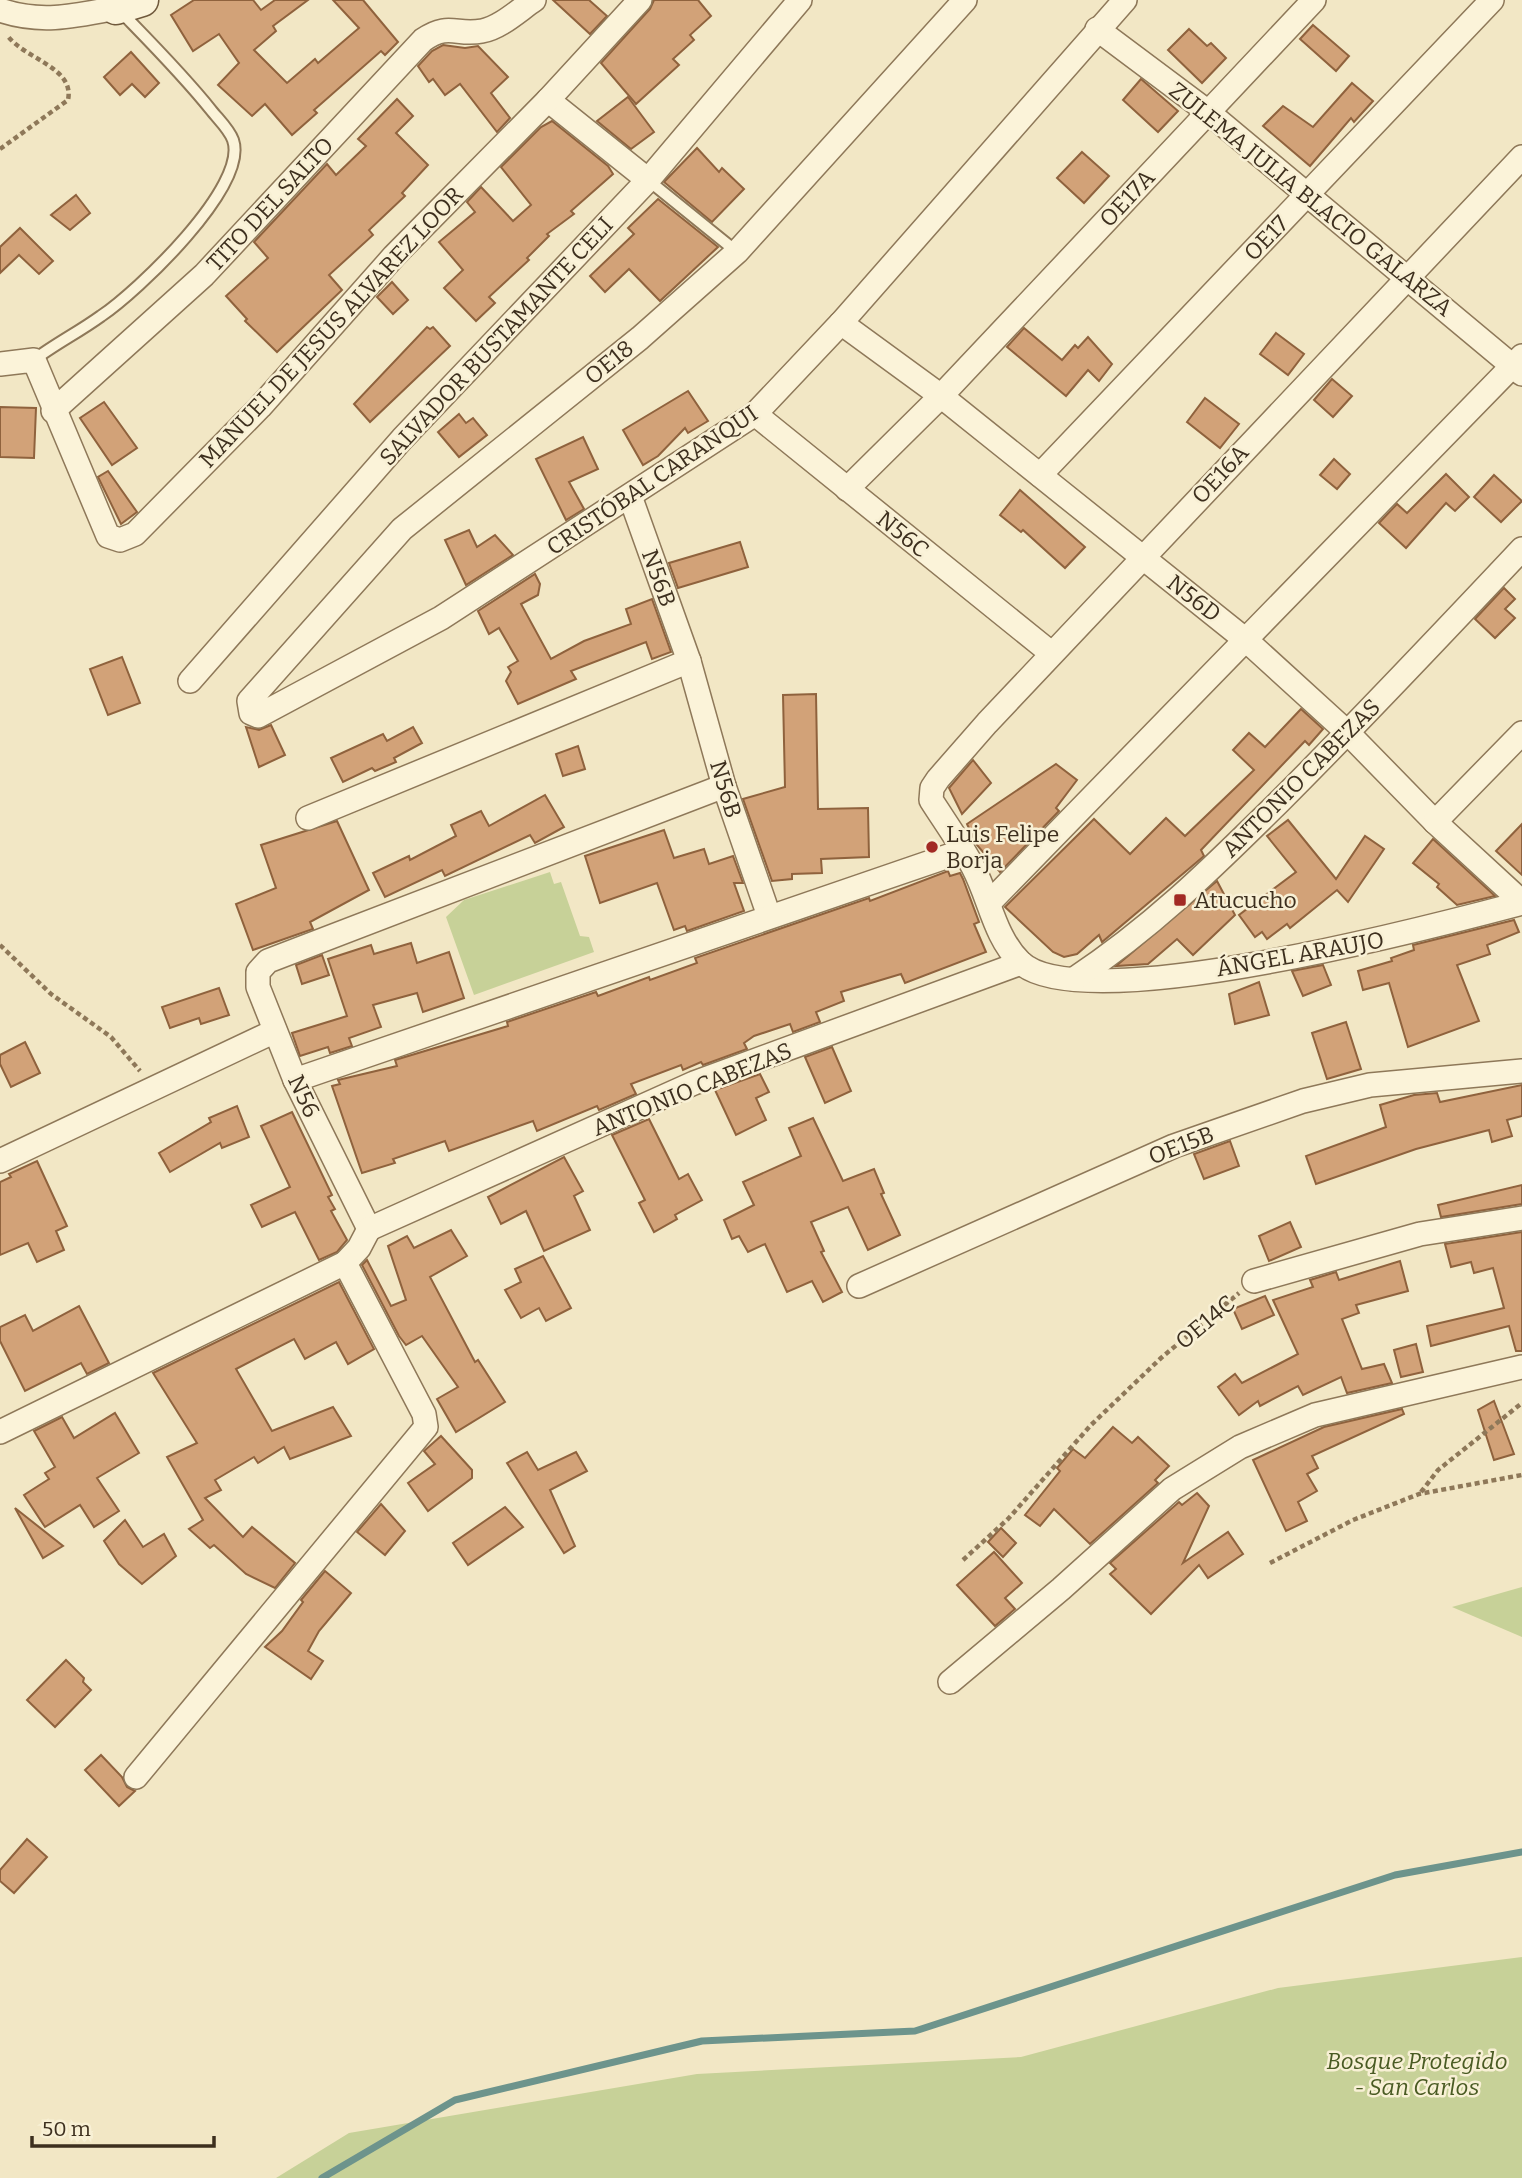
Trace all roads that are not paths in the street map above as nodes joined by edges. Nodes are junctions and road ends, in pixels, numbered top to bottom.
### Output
1 (534, 0) edge
2 (640, 0) edge
3 (800, 0) edge
4 (965, 0) edge
5 (1125, 0) edge
6 (1314, 0) edge
7 (1492, 0) edge
8 (126, 3) edge
9 (1, 19) edge
10 (1097, 29) junction
11 (548, 100) junction
12 (1208, 112) junction
13 (1522, 157) edge
14 (648, 180) junction
15 (1307, 195) junction
16 (737, 252) junction
17 (1407, 275) junction
18 (841, 323) junction
19 (34, 360) junction
20 (0, 364) edge
21 (1519, 365) edge
22 (940, 396) junction
23 (53, 411) junction
24 (755, 414) junction
25 (1040, 475) junction
26 (847, 489) junction
27 (630, 496) junction
28 (1522, 549) edge
29 (1142, 557) junction
30 (1247, 641) junction
31 (1051, 653) junction
32 (689, 661) junction
33 (190, 681) dead end
34 (251, 713) joint
35 (1348, 733) junction
36 (1522, 733) edge
37 (724, 786) junction
38 (309, 818) dead end
39 (1435, 822) junction
40 (963, 851) junction
41 (1522, 902) edge
42 (989, 903) junction
43 (769, 916) junction
44 (1021, 963) junction
45 (1074, 979) junction
46 (275, 1031) junction
47 (1522, 1071) edge
48 (295, 1080) junction
49 (0, 1161) edge
50 (1522, 1218) edge
51 (369, 1229) junction
52 (345, 1263) junction
53 (1254, 1281) road end
54 (859, 1286) dead end
55 (1522, 1367) edge
56 (0, 1432) edge
57 (950, 1682) dead end
58 (136, 1777) dead end

1 - 23 street, TITO DEL SALTO
2 - 11 street, MANUEL DE JESUS ALVAREZ LOOR
3 - 14 street, SALVADOR BUSTAMANTE CELI
4 - 16 street, OE18
5 - 10 street, CRISTÓBAL CARANQUI
6 - 12 street, OE17A
7 - 15 street, OE17
8 - 9 street
8 - 19 lane
10 - 12 street, ZULEMA JULIA BLACIO GALARZA
10 - 18 street, CRISTÓBAL CARANQUI
11 - 14 street
11 - 23 street, MANUEL DE JESUS ALVAREZ LOOR
12 - 15 street, ZULEMA JULIA BLACIO GALARZA
12 - 22 street, OE17A
13 - 17 street, OE16A
14 - 16 lane
14 - 33 street, SALVADOR BUSTAMANTE CELI
15 - 17 street, ZULEMA JULIA BLACIO GALARZA
15 - 25 street, OE17
16 - 34 street, OE18
17 - 21 street, ZULEMA JULIA BLACIO GALARZA
17 - 29 street, OE16A
18 - 22 street, N56D
18 - 24 street, CRISTÓBAL CARANQUI
19 - 20 street
19 - 23 street
21 - 30 street
22 - 25 street, N56D
22 - 26 street, OE17A
24 - 26 street, N56C
24 - 27 street, CRISTÓBAL CARANQUI
25 - 29 street, N56D
26 - 31 street, N56C
27 - 32 street, N56B
27 - 34 street, CRISTÓBAL CARANQUI
28 - 35 street, ANTONIO CABEZAS
29 - 30 street, N56D
29 - 31 street, OE16A
30 - 35 street, N56D
30 - 42 street
31 - 40 street, OE16A
32 - 37 street, N56B
32 - 38 street
35 - 39 street, N56D
35 - 45 street, ANTONIO CABEZAS
36 - 39 street
37 - 43 street, N56B
37 - 46 street, N56
39 - 41 street, N56D
40 - 42 street
40 - 43 street
41 - 45 street, ÁNGEL ARAUJO
42 - 44 street
43 - 48 street
44 - 45 street
44 - 51 street, ANTONIO CABEZAS
46 - 48 street, N56
46 - 49 street
47 - 54 street, OE15B
48 - 51 street, N56
50 - 53 street, OE14C
51 - 52 street
52 - 56 street
52 - 58 street
55 - 57 street

